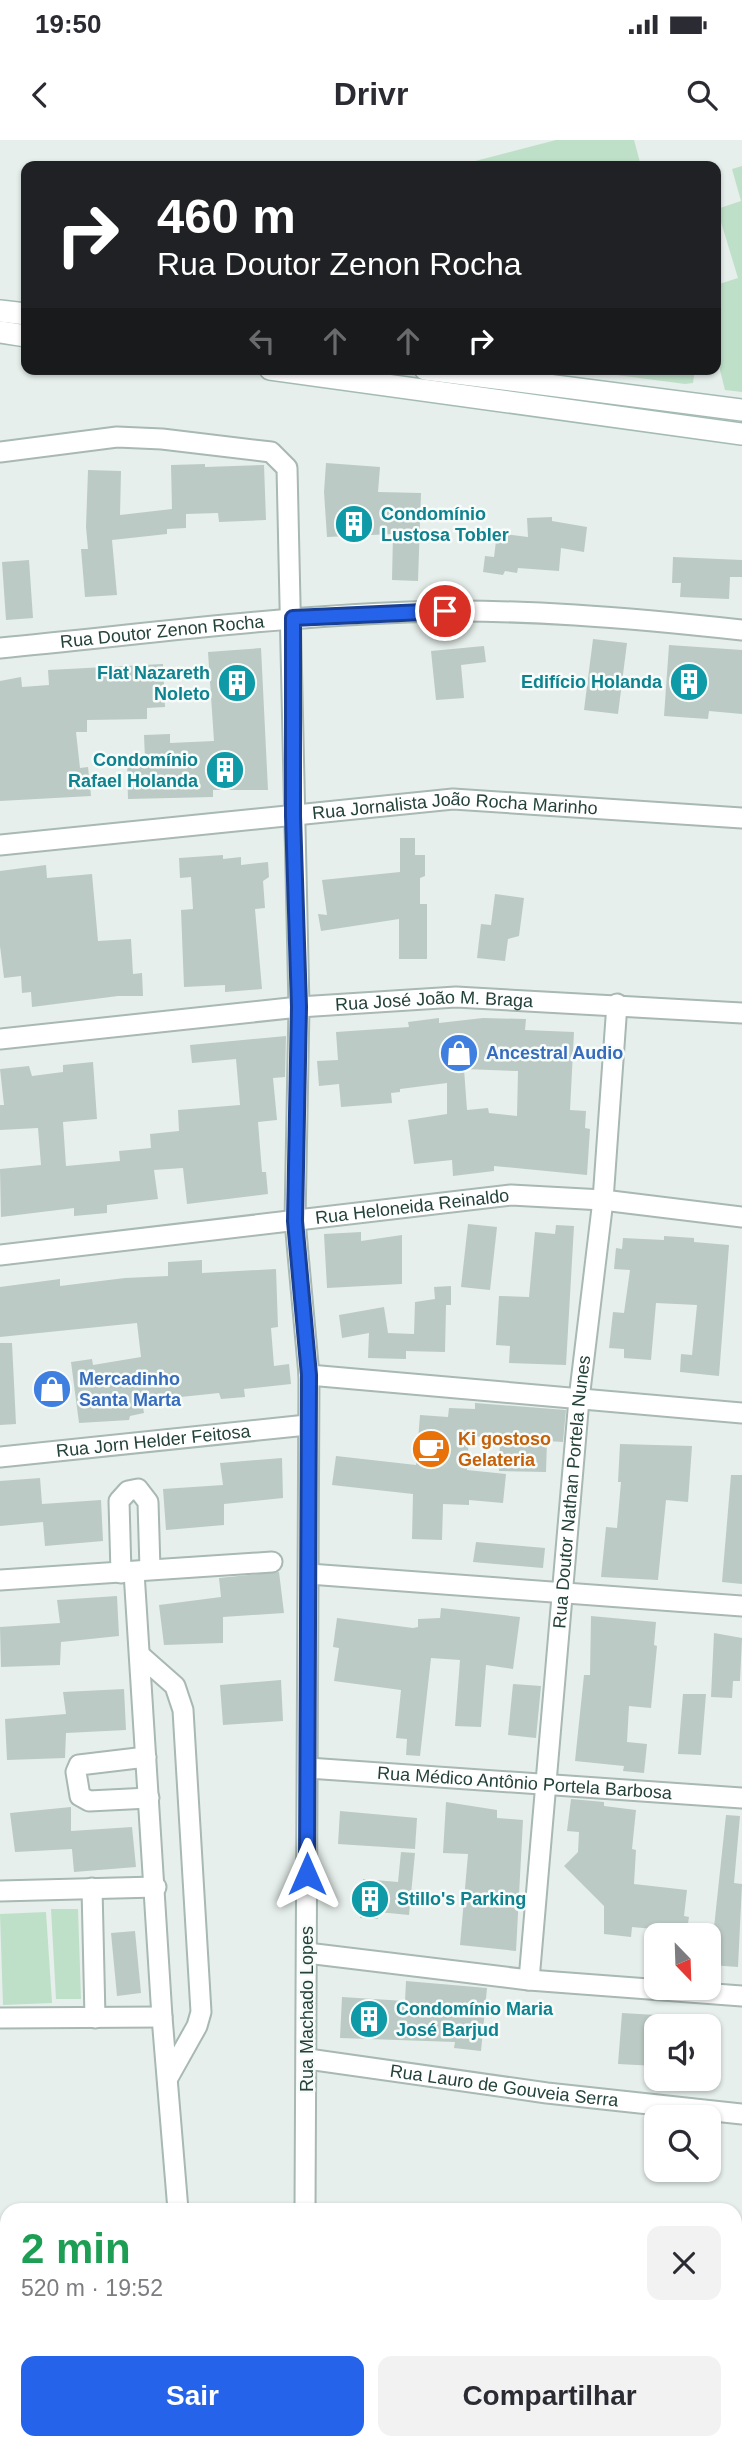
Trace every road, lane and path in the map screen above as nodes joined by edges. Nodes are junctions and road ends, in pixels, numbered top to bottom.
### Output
1 (314, 375) edge
2 (471, 375) edge
3 (742, 410) edge
4 (742, 434) edge
5 (0, 452) edge
6 (293, 618) junction
7 (742, 630) edge
8 (0, 648) edge
9 (293, 816) junction
10 (742, 818) edge
11 (0, 845) edge
12 (617, 1003) junction
13 (299, 1007) junction
14 (742, 1013) edge
15 (0, 1039) edge
16 (603, 1200) junction
17 (742, 1217) edge
18 (295, 1221) junction
19 (0, 1255) edge
20 (309, 1375) junction
21 (579, 1399) junction
22 (742, 1413) edge
23 (307, 1424) junction
24 (0, 1457) edge
25 (272, 1562) dead end
26 (135, 1571) junction
27 (309, 1574) junction
28 (0, 1580) edge
29 (565, 1592) junction
30 (742, 1606) edge
31 (141, 1656) junction
32 (146, 1757) junction
33 (308, 1768) junction
34 (546, 1782) junction
35 (149, 1798) junction
36 (742, 1798) edge
37 (156, 1887) junction
38 (92, 1888) junction
39 (0, 1891) edge
40 (307, 1953) junction
41 (529, 1980) junction
42 (742, 1996) edge
43 (162, 2017) junction
44 (0, 2018) edge
45 (95, 2018) junction
46 (307, 2059) junction
47 (169, 2076) junction
48 (742, 2113) edge
49 (178, 2203) edge
50 (305, 2203) edge

1 - 4 main road
2 - 3 main road
5 - 6 street, Rua Machado Lopes
6 - 7 street, Rua Doutor Zenon Rocha
6 - 8 street, Rua Doutor Zenon Rocha
6 - 9 street, Rua Machado Lopes
9 - 10 street, Rua Jornalista João Rocha Marinho
9 - 11 street, Rua Jornalista João Rocha Marinho
9 - 13 street, Rua Machado Lopes
12 - 13 street, Rua José João M. Braga
12 - 14 street, Rua José João M. Braga
12 - 16 street, Rua Doutor Nathan Portela Nunes
13 - 15 street, Rua José João M. Braga
13 - 18 street, Rua Machado Lopes
16 - 17 street, Rua Heloneida Reinaldo
16 - 18 street, Rua Heloneida Reinaldo
16 - 21 street, Rua Doutor Nathan Portela Nunes
18 - 19 street, Rua Heloneida Reinaldo
18 - 20 street, Rua Machado Lopes
20 - 21 street
20 - 23 street, Rua Machado Lopes
21 - 22 street
21 - 29 street, Rua Doutor Nathan Portela Nunes
23 - 24 street, Rua Jorn Helder Feitosa
23 - 27 street, Rua Machado Lopes
25 - 26 street
26 - 28 street
26 - 31 street
27 - 29 street
27 - 33 street, Rua Machado Lopes
29 - 30 street
29 - 34 street, Rua Doutor Nathan Portela Nunes
31 - 32 street
31 - 47 street
32 - 35 street
32 - 35 street
33 - 34 street, Rua Médico Antônio Portela Barbosa
33 - 40 street, Rua Machado Lopes
34 - 36 street, Rua Médico Antônio Portela Barbosa
34 - 41 street, Rua Doutor Nathan Portela Nunes
35 - 37 street
37 - 38 street
37 - 43 street
38 - 39 street
38 - 45 street
40 - 41 street
40 - 46 street, Rua Machado Lopes
41 - 42 street
43 - 45 street
43 - 47 street
44 - 45 street
46 - 48 street, Rua Lauro de Gouveia Serra
46 - 50 street, Rua Machado Lopes
47 - 49 street

